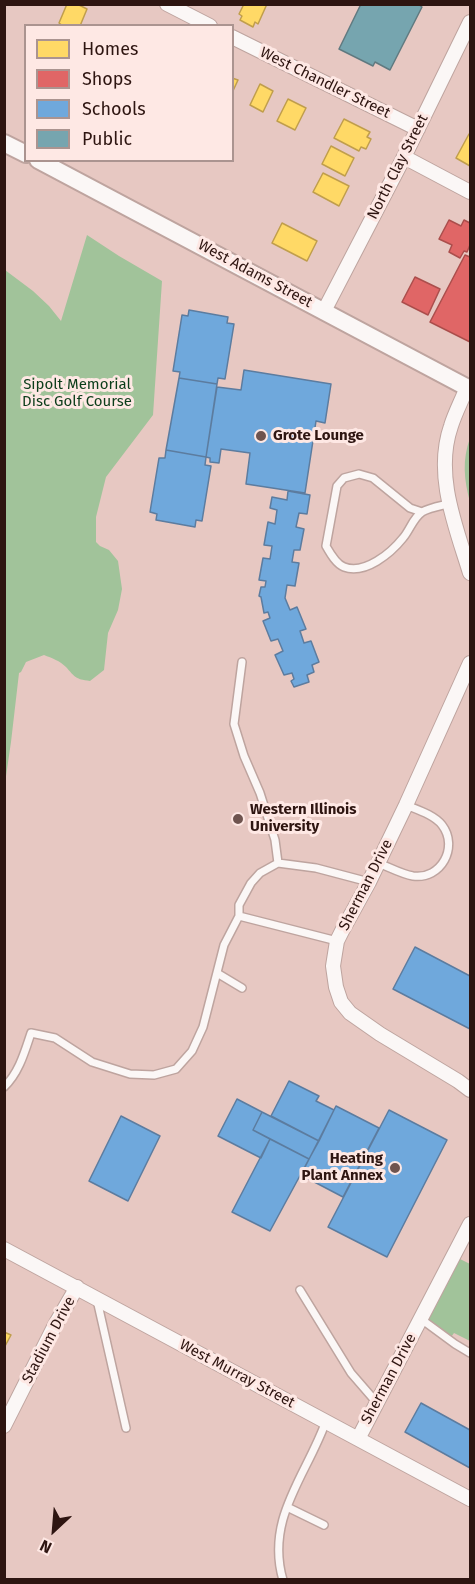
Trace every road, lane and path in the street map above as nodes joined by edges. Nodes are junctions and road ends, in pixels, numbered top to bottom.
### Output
1 (167, 4) edge
2 (471, 22) edge
3 (206, 24) edge
4 (234, 38) edge
5 (417, 129) junction
6 (4, 143) edge
7 (24, 153) edge
8 (404, 156) junction
9 (42, 162) edge
10 (471, 192) edge
11 (324, 311) junction
12 (469, 388) edge
13 (448, 504) junction
14 (422, 512) junction
15 (471, 573) edge
16 (242, 662) dead end
17 (471, 663) edge
18 (406, 805) junction
19 (378, 862) junction
20 (278, 863) junction
21 (369, 882) junction
22 (239, 916) junction
23 (338, 941) junction
24 (217, 973) junction
25 (242, 988) dead end
26 (4, 1087) edge
27 (471, 1090) edge
28 (470, 1228) edge
29 (4, 1249) edge
30 (77, 1287) junction
31 (300, 1290) dead end
32 (96, 1297) junction
33 (421, 1319) junction
34 (471, 1353) edge
35 (377, 1403) junction
36 (8, 1411) edge
37 (326, 1421) junction
38 (4, 1426) edge
39 (126, 1428) dead end
40 (358, 1439) junction
41 (471, 1499) edge
42 (287, 1507) junction
43 (324, 1526) dead end
44 (283, 1580) edge

1 - 3 street
2 - 5 street, North Clay Street
4 - 5 street, West Chandler Street
5 - 8 street, North Clay Street
6 - 7 street
8 - 10 street
8 - 11 street, North Clay Street
9 - 11 street, West Adams Street
11 - 12 street, West Adams Street
12 - 13 street
13 - 14 lane
13 - 15 street
14 - 14 lane
16 - 20 lane
17 - 18 street, Sherman Drive
18 - 19 street, Sherman Drive
18 - 19 lane
19 - 21 street, Sherman Drive
20 - 21 lane
20 - 22 lane
21 - 23 street, Sherman Drive
22 - 23 lane
22 - 24 lane
23 - 27 street, Sherman Drive
24 - 25 lane
24 - 26 lane
28 - 33 street, Sherman Drive
29 - 30 street, West Murray Street
30 - 32 street, West Murray Street
30 - 36 street, Stadium Drive
31 - 35 lane
32 - 37 street, West Murray Street
32 - 39 lane
33 - 34 lane
33 - 35 street, Sherman Drive
35 - 40 street, Sherman Drive
36 - 38 street, Stadium Drive
37 - 40 street, West Murray Street
37 - 42 lane
40 - 41 street, West Murray Street
42 - 43 lane
42 - 44 lane

